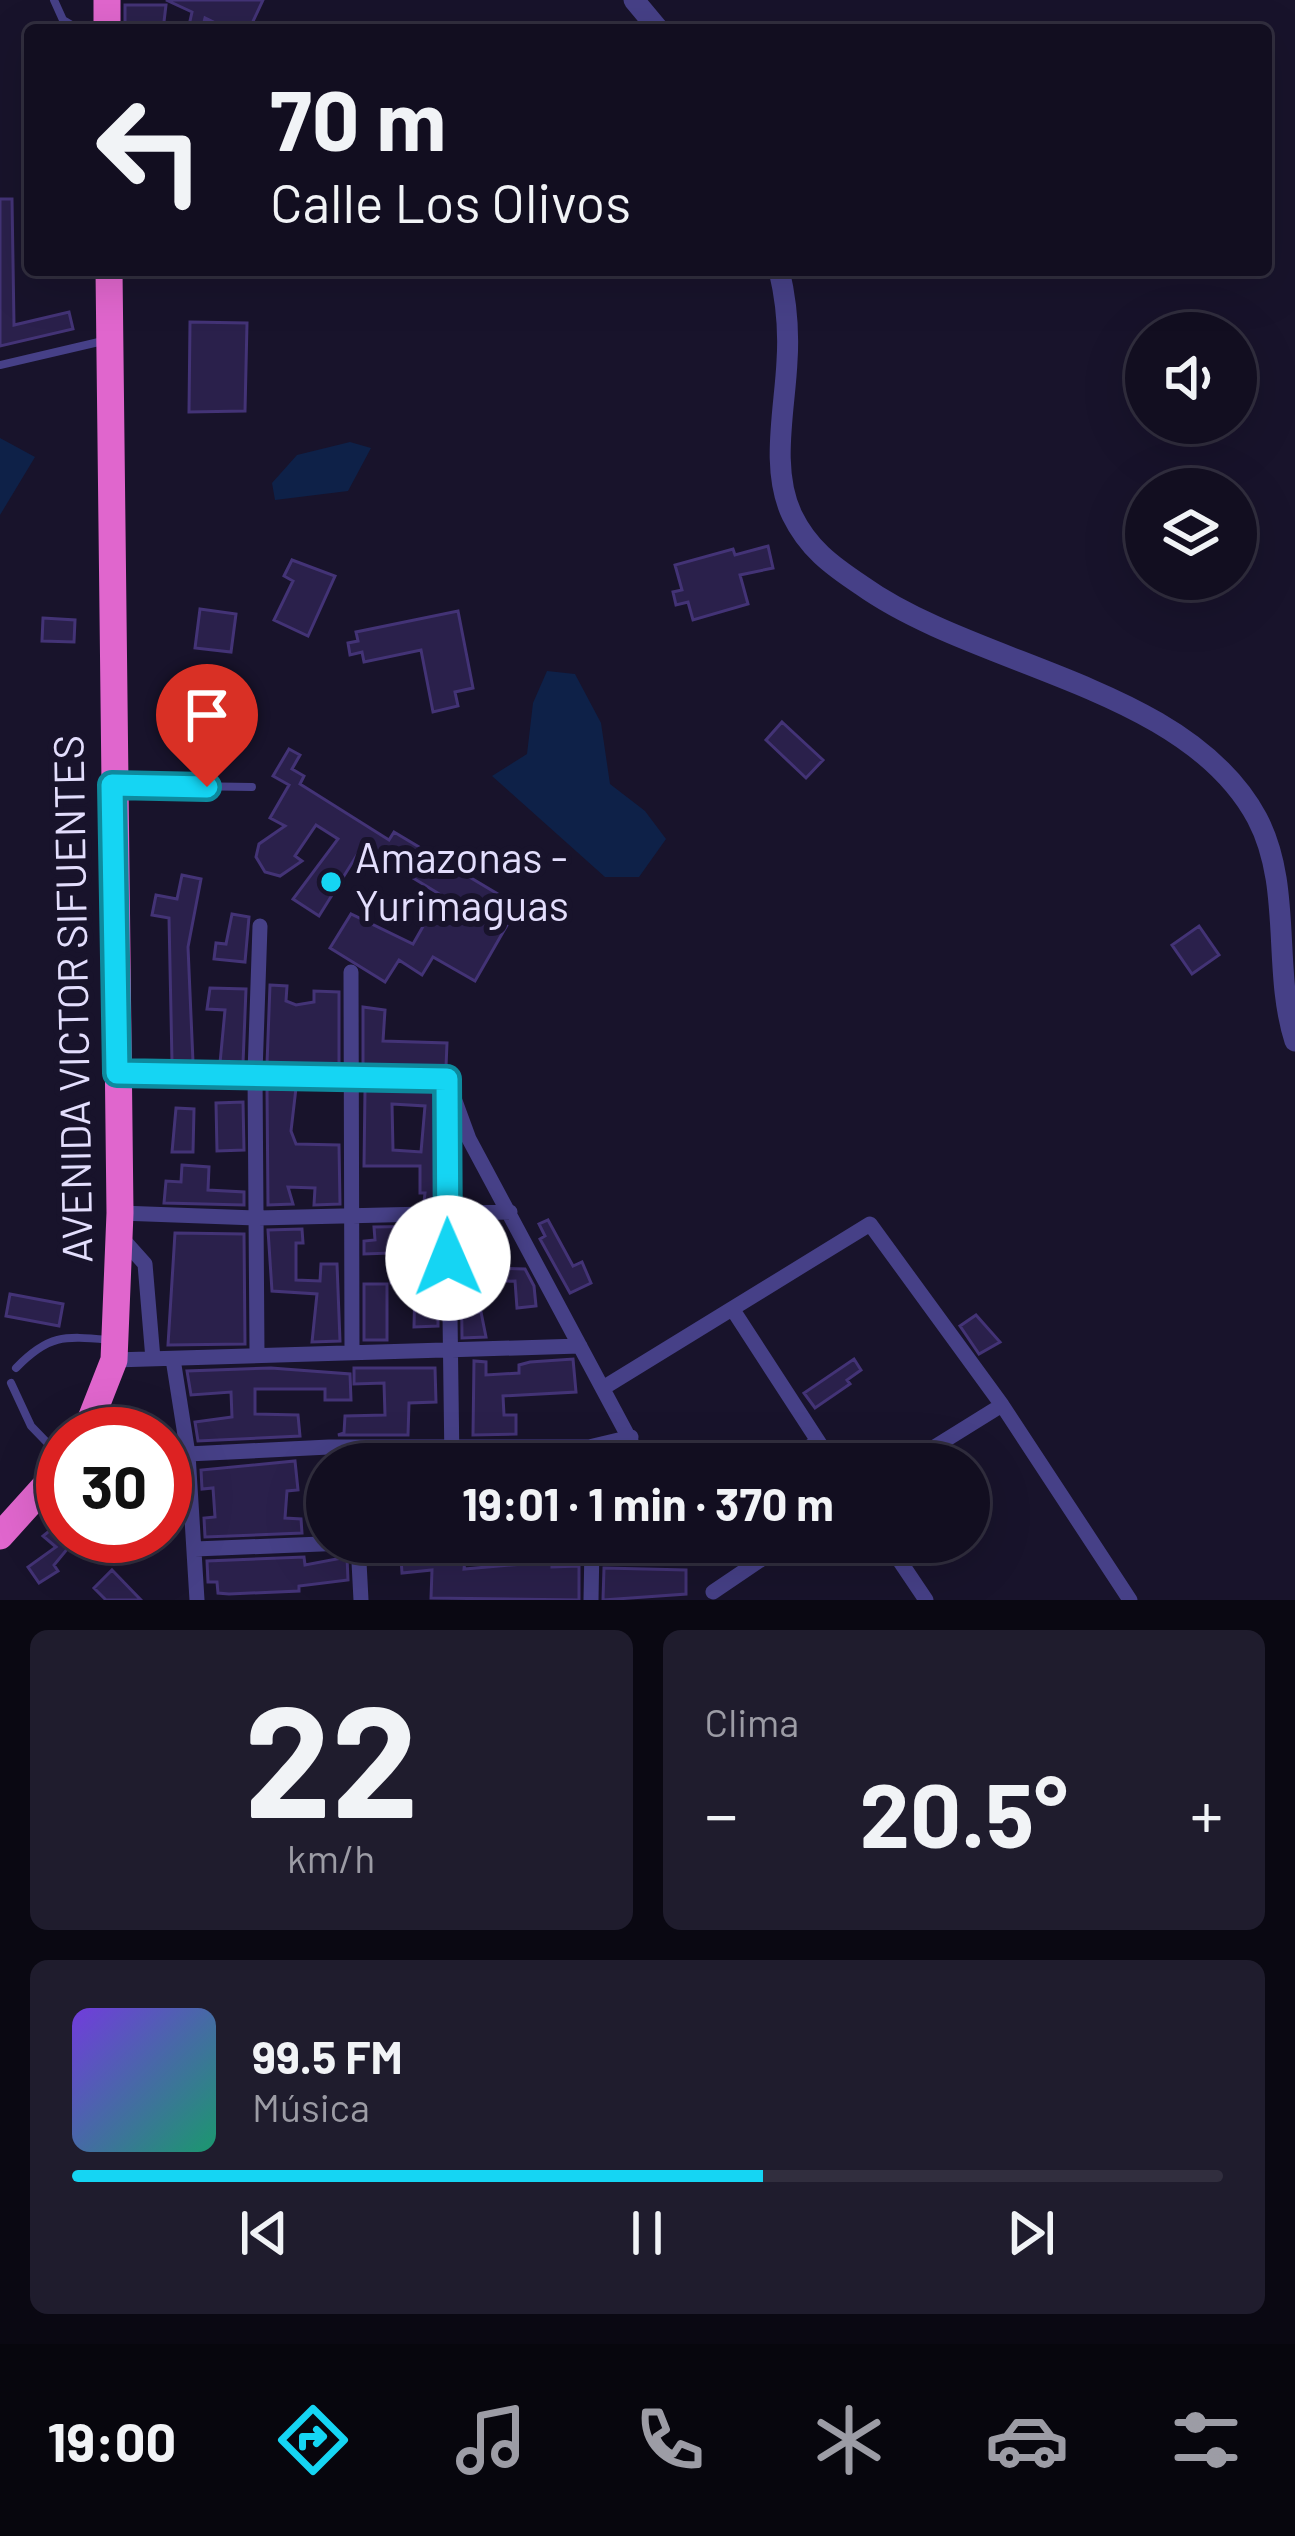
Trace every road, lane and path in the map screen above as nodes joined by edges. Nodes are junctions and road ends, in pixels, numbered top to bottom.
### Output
1 (634, 0) edge
2 (654, 24) edge
3 (110, 276) edge
4 (780, 276) edge
5 (111, 339) junction
6 (0, 365) edge
7 (112, 785) junction
8 (252, 788) dead end
9 (260, 926) dead end
10 (351, 972) dead end
11 (1295, 1041) edge
12 (117, 1073) junction
13 (255, 1073) junction
14 (352, 1076) junction
15 (447, 1079) junction
16 (510, 1211) junction
17 (352, 1213) junction
18 (447, 1213) junction
19 (258, 1218) junction
20 (119, 1224) junction
21 (733, 1310) junction
22 (580, 1346) junction
23 (115, 1350) junction
24 (450, 1350) junction
25 (352, 1352) junction
26 (257, 1353) junction
27 (152, 1359) junction
28 (173, 1359) junction
29 (16, 1368) dead end
30 (11, 1383) dead end
31 (603, 1388) junction
32 (1002, 1405) junction
33 (95, 1407) edge
34 (181, 1407) edge
35 (36, 1432) edge
36 (631, 1437) junction
37 (818, 1442) edge
38 (452, 1443) edge
39 (617, 1443) edge
40 (634, 1443) edge
41 (941, 1443) edge
42 (192, 1454) edge
43 (306, 1454) edge
44 (36, 1494) edge
45 (192, 1509) edge
46 (0, 1536) edge
47 (306, 1545) edge
48 (195, 1550) junction
49 (359, 1563) edge
50 (592, 1563) edge
51 (756, 1563) edge
52 (901, 1563) edge
53 (712, 1592) dead end
54 (197, 1600) edge
55 (361, 1600) edge
56 (591, 1600) edge
57 (926, 1600) edge
58 (1130, 1600) edge

1 - 2 street
3 - 5 highway, AVENIDA VICTOR SIFUENTES
4 - 11 street
5 - 6 lane
5 - 7 highway, AVENIDA VICTOR SIFUENTES
7 - 8 lane
7 - 12 highway, AVENIDA VICTOR SIFUENTES
9 - 13 street
10 - 14 street
12 - 13 street
12 - 20 highway, AVENIDA VICTOR SIFUENTES
13 - 14 street
13 - 19 street
14 - 15 street
14 - 17 street
15 - 16 street
15 - 18 street
16 - 18 street
16 - 22 street
17 - 18 street
17 - 19 street
17 - 25 street
18 - 24 street
19 - 20 street
19 - 26 street
20 - 23 highway, AVENIDA VICTOR SIFUENTES
20 - 27 street
21 - 31 street
21 - 32 street
21 - 37 street
22 - 24 street
22 - 31 street
23 - 27 street
23 - 29 lane
23 - 33 highway, AVENIDA VICTOR SIFUENTES
24 - 25 street
24 - 38 street
25 - 26 street
26 - 28 street
27 - 28 street
28 - 34 street
30 - 35 lane
31 - 36 street
32 - 41 street
32 - 58 street
36 - 39 street
36 - 40 street
42 - 43 street
44 - 46 highway
45 - 48 street
47 - 48 street
48 - 54 street
49 - 55 street
50 - 56 street
51 - 53 street
52 - 57 street

